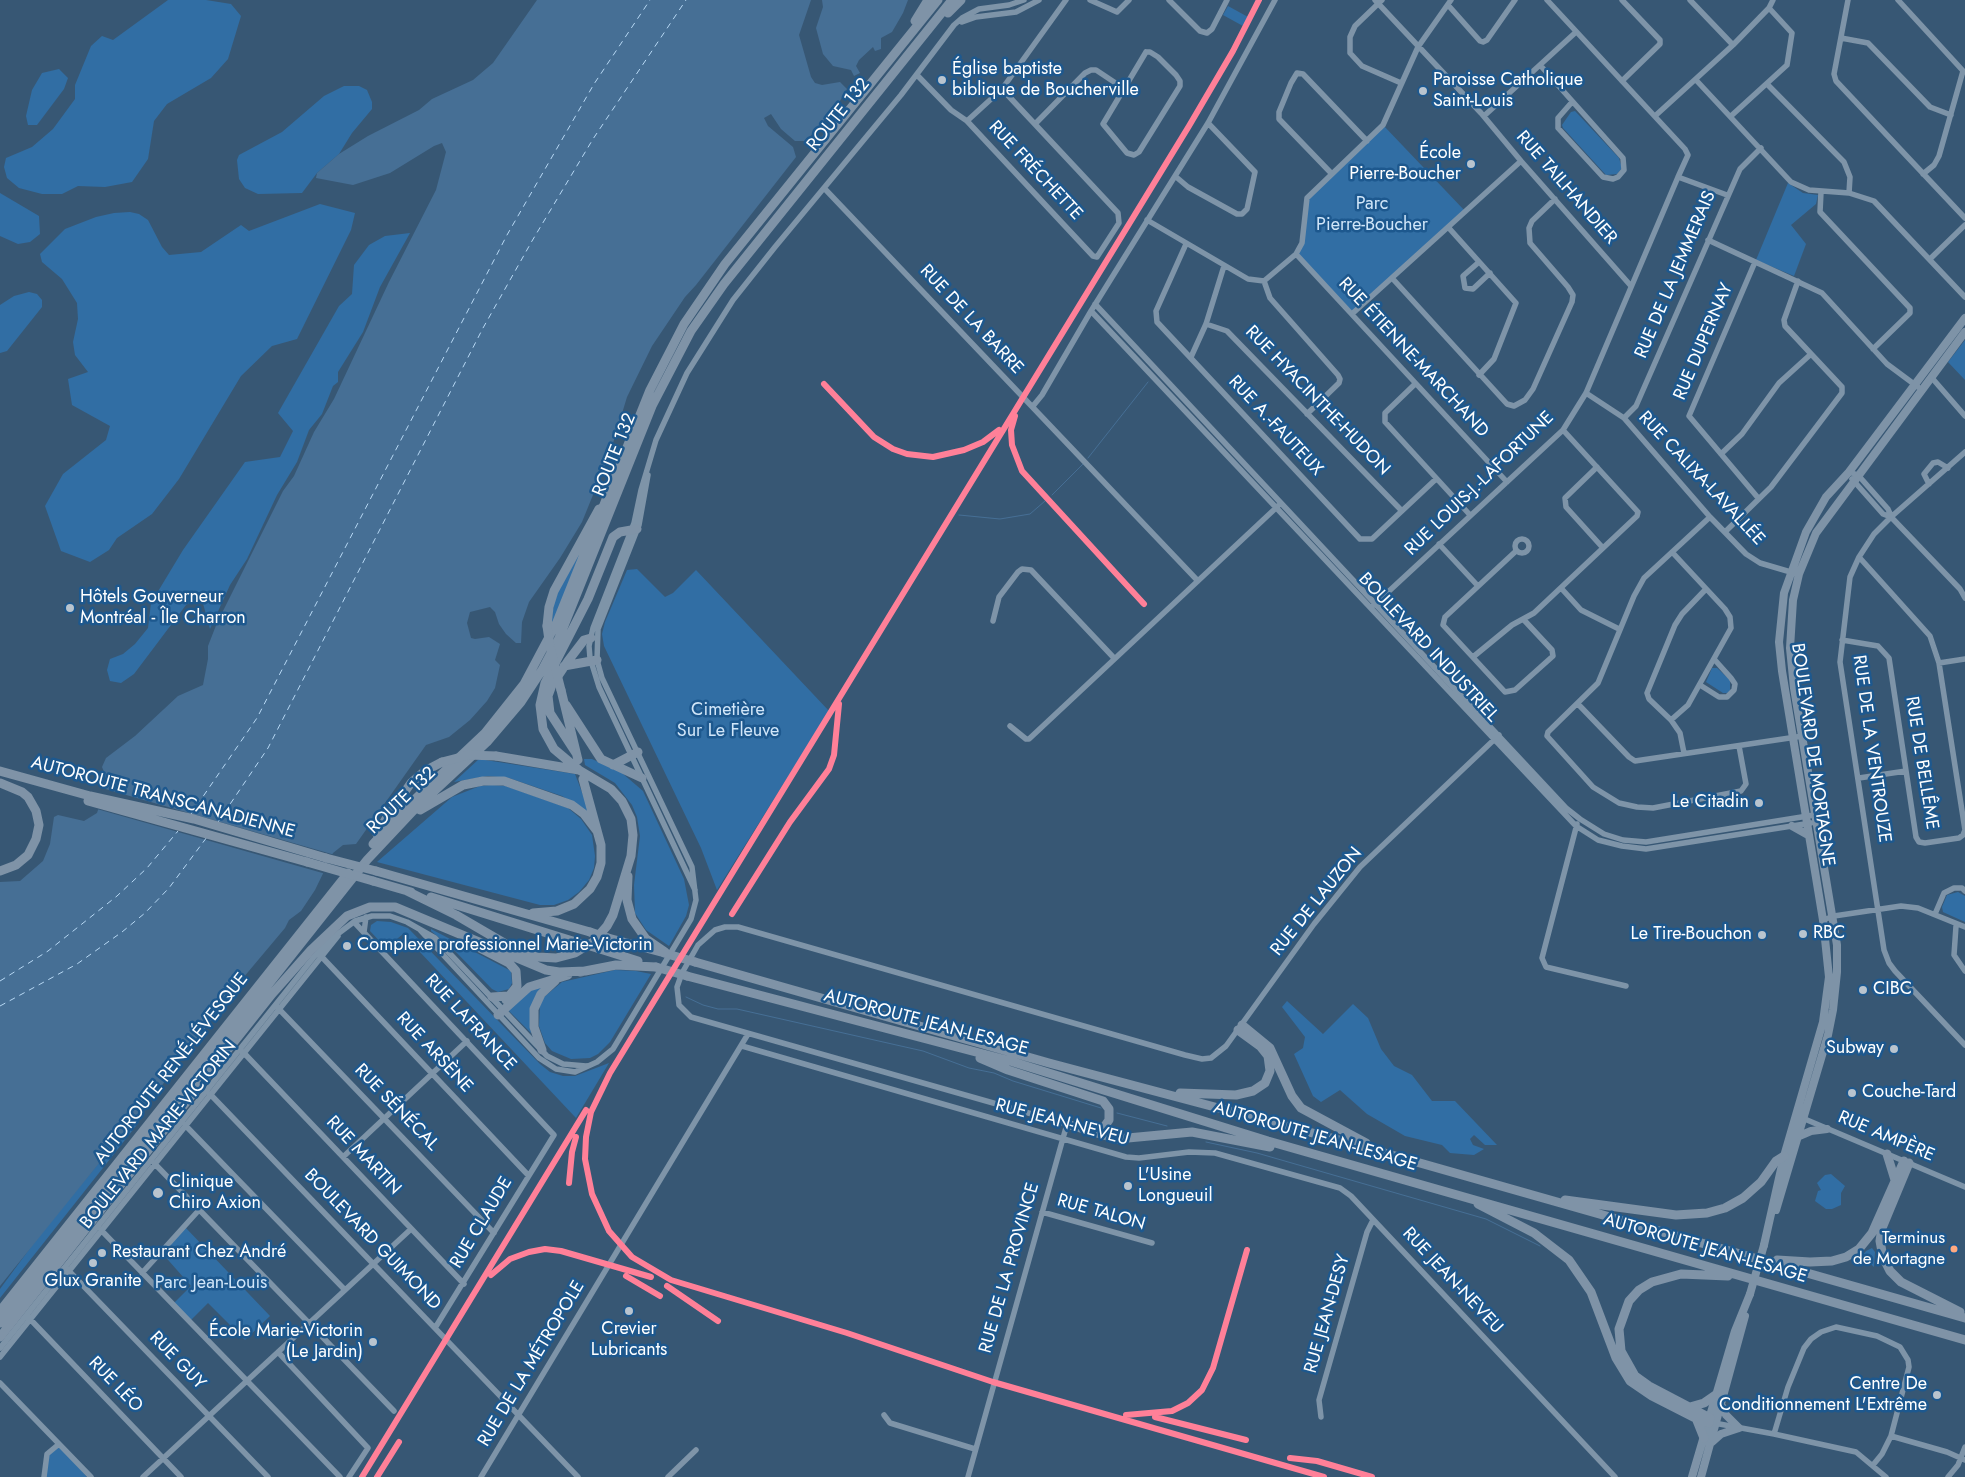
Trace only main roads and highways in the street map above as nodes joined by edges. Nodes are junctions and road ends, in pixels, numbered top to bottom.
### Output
1 (928, 0) edge
2 (938, 0) edge
3 (952, 0) edge
4 (961, 0) edge
5 (915, 47) junction
6 (896, 52) junction
7 (1965, 318) edge
8 (1965, 332) edge
9 (625, 474) junction
10 (612, 484) junction
11 (630, 532) road end
12 (572, 631) junction
13 (591, 638) road end
14 (593, 660) road end
15 (564, 666) junction
16 (566, 705) junction
17 (482, 748) junction
18 (635, 754) road end
19 (613, 765) junction
20 (0, 771) edge
21 (581, 774) junction
22 (0, 777) edge
23 (642, 778) road end
24 (0, 782) edge
25 (89, 799) junction
26 (417, 812) junction
27 (1792, 826) road end
28 (597, 831) junction
29 (1808, 834) junction
30 (370, 847) junction
31 (628, 866) junction
32 (0, 871) edge
33 (407, 891) junction
34 (524, 913) junction
35 (318, 922) joint
36 (452, 931) junction
37 (667, 953) junction
38 (656, 967) junction
39 (586, 970) junction
40 (559, 977) junction
41 (508, 996) junction
42 (492, 997) road end
43 (957, 1048) junction
44 (542, 1050) road end
45 (1154, 1091) junction
46 (1799, 1117) junction
47 (1067, 1124) road end
48 (1827, 1129) road end
49 (1092, 1132) junction
50 (1797, 1137) junction
51 (1381, 1152) junction
52 (1315, 1154) junction
53 (1887, 1154) road end
54 (1784, 1156) junction
55 (1895, 1180) junction
56 (1467, 1198) junction
57 (1544, 1198) junction
58 (1764, 1245) junction
59 (1758, 1259) junction
60 (1747, 1278) junction
61 (1750, 1294) junction
62 (0, 1311) edge
63 (1965, 1316) edge
64 (0, 1323) edge
65 (0, 1330) edge
66 (0, 1337) edge
67 (1965, 1340) edge
68 (1717, 1394) junction
69 (1690, 1406) junction
70 (1722, 1406) junction
71 (1696, 1418) junction
72 (1712, 1421) junction
73 (1707, 1440) junction
74 (1692, 1477) edge
75 (1701, 1477) edge

1 - 6 highway
2 - 6 highway, ROUTE 132
3 - 5 highway, ROUTE 132
4 - 5 highway
5 - 9 highway, ROUTE 132
6 - 10 highway, ROUTE 132
7 - 29 main road, BOULEVARD DE MORTAGNE
8 - 46 main road, BOULEVARD DE MORTAGNE
9 - 12 highway
9 - 17 highway, ROUTE 132
10 - 16 highway, bridge
10 - 30 highway, ROUTE 132
11 - 12 highway
12 - 21 highway
13 - 15 highway
14 - 15 highway
15 - 16 highway
16 - 19 highway
17 - 26 highway
17 - 35 highway, ROUTE 132
18 - 19 highway
19 - 23 highway
20 - 25 highway, AUTOROUTE TRANSCANADIENNE
21 - 28 highway
21 - 30 highway, bridge
21 - 31 highway
22 - 25 highway, AUTOROUTE TRANSCANADIENNE
24 - 32 highway
25 - 33 highway, AUTOROUTE TRANSCANADIENNE, bridge
25 - 34 highway, AUTOROUTE TRANSCANADIENNE, bridge
26 - 28 highway
26 - 65 highway
27 - 29 main road
28 - 34 highway
29 - 46 main road, BOULEVARD DE MORTAGNE
30 - 62 highway, AUTOROUTE RENÉ-LÉVESQUE
31 - 33 highway
31 - 37 highway
33 - 38 highway, AUTOROUTE TRANSCANADIENNE, bridge
34 - 37 highway, AUTOROUTE TRANSCANADIENNE, bridge
35 - 64 highway, AUTOROUTE RENÉ-LÉVESQUE
36 - 39 highway
36 - 41 highway
36 - 66 highway
37 - 45 highway, AUTOROUTE JEAN-LESAGE, bridge
38 - 39 highway
38 - 43 highway, AUTOROUTE JEAN-LESAGE, bridge
39 - 40 highway
40 - 41 highway
40 - 44 highway
41 - 42 highway
43 - 49 highway
43 - 52 highway, AUTOROUTE JEAN-LESAGE
45 - 51 highway, AUTOROUTE JEAN-LESAGE
45 - 51 highway
46 - 50 main road, BOULEVARD DE MORTAGNE
46 - 54 main road, BOULEVARD DE MORTAGNE
47 - 49 highway
48 - 50 main road
49 - 52 highway
50 - 58 main road, BOULEVARD DE MORTAGNE
51 - 57 highway, AUTOROUTE JEAN-LESAGE
52 - 56 highway, AUTOROUTE JEAN-LESAGE
53 - 55 highway
54 - 57 highway
54 - 58 main road, BOULEVARD DE MORTAGNE
55 - 59 highway
55 - 63 highway
56 - 60 highway, AUTOROUTE JEAN-LESAGE
56 - 71 highway
57 - 59 highway, AUTOROUTE JEAN-LESAGE
58 - 61 main road, BOULEVARD DE MORTAGNE, bridge
59 - 63 highway, AUTOROUTE JEAN-LESAGE
60 - 67 highway, AUTOROUTE JEAN-LESAGE
60 - 69 highway
61 - 68 main road, BOULEVARD DE MORTAGNE
61 - 70 main road, BOULEVARD DE MORTAGNE
68 - 69 highway
68 - 72 main road, BOULEVARD DE MORTAGNE
69 - 72 highway
70 - 72 main road, BOULEVARD DE MORTAGNE
70 - 73 main road
71 - 72 highway
71 - 73 highway
72 - 73 main road, BOULEVARD DE MORTAGNE
73 - 74 main road, BOULEVARD DE MORTAGNE
73 - 75 main road, BOULEVARD DE MORTAGNE

